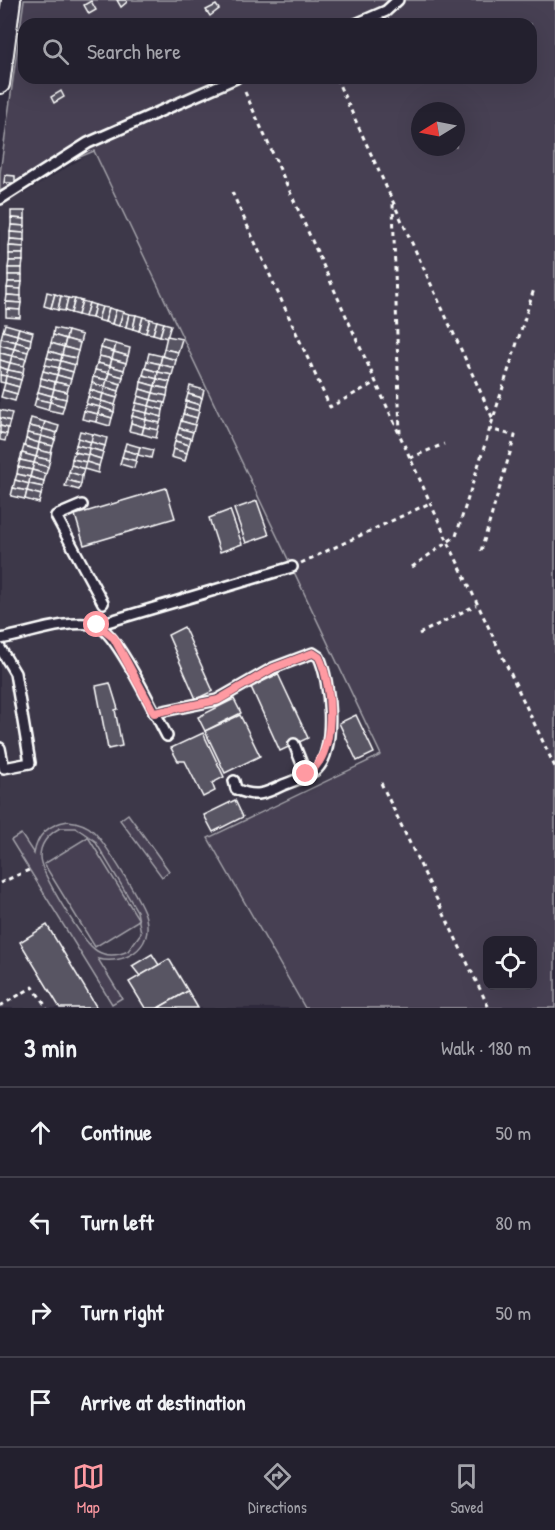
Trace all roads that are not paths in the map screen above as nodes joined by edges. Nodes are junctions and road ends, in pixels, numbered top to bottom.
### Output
1 (11, 0) edge
2 (398, 0) edge
3 (370, 18) edge
4 (0, 84) edge
5 (222, 84) edge
6 (0, 199) edge
7 (82, 505) dead end
8 (292, 567) road end
9 (103, 603) dead end
10 (97, 625) junction
11 (0, 639) edge
12 (0, 648) edge
13 (154, 713) junction
14 (167, 736) dead end
15 (294, 744) dead end
16 (0, 748) edge
17 (306, 774) junction
18 (234, 781) dead end

1 - 4 street
2 - 3 lane
5 - 6 lane
7 - 9 lane
8 - 10 lane
10 - 11 lane
10 - 13 lane
12 - 16 lane
13 - 14 lane
13 - 17 lane
15 - 17 lane
17 - 18 lane

